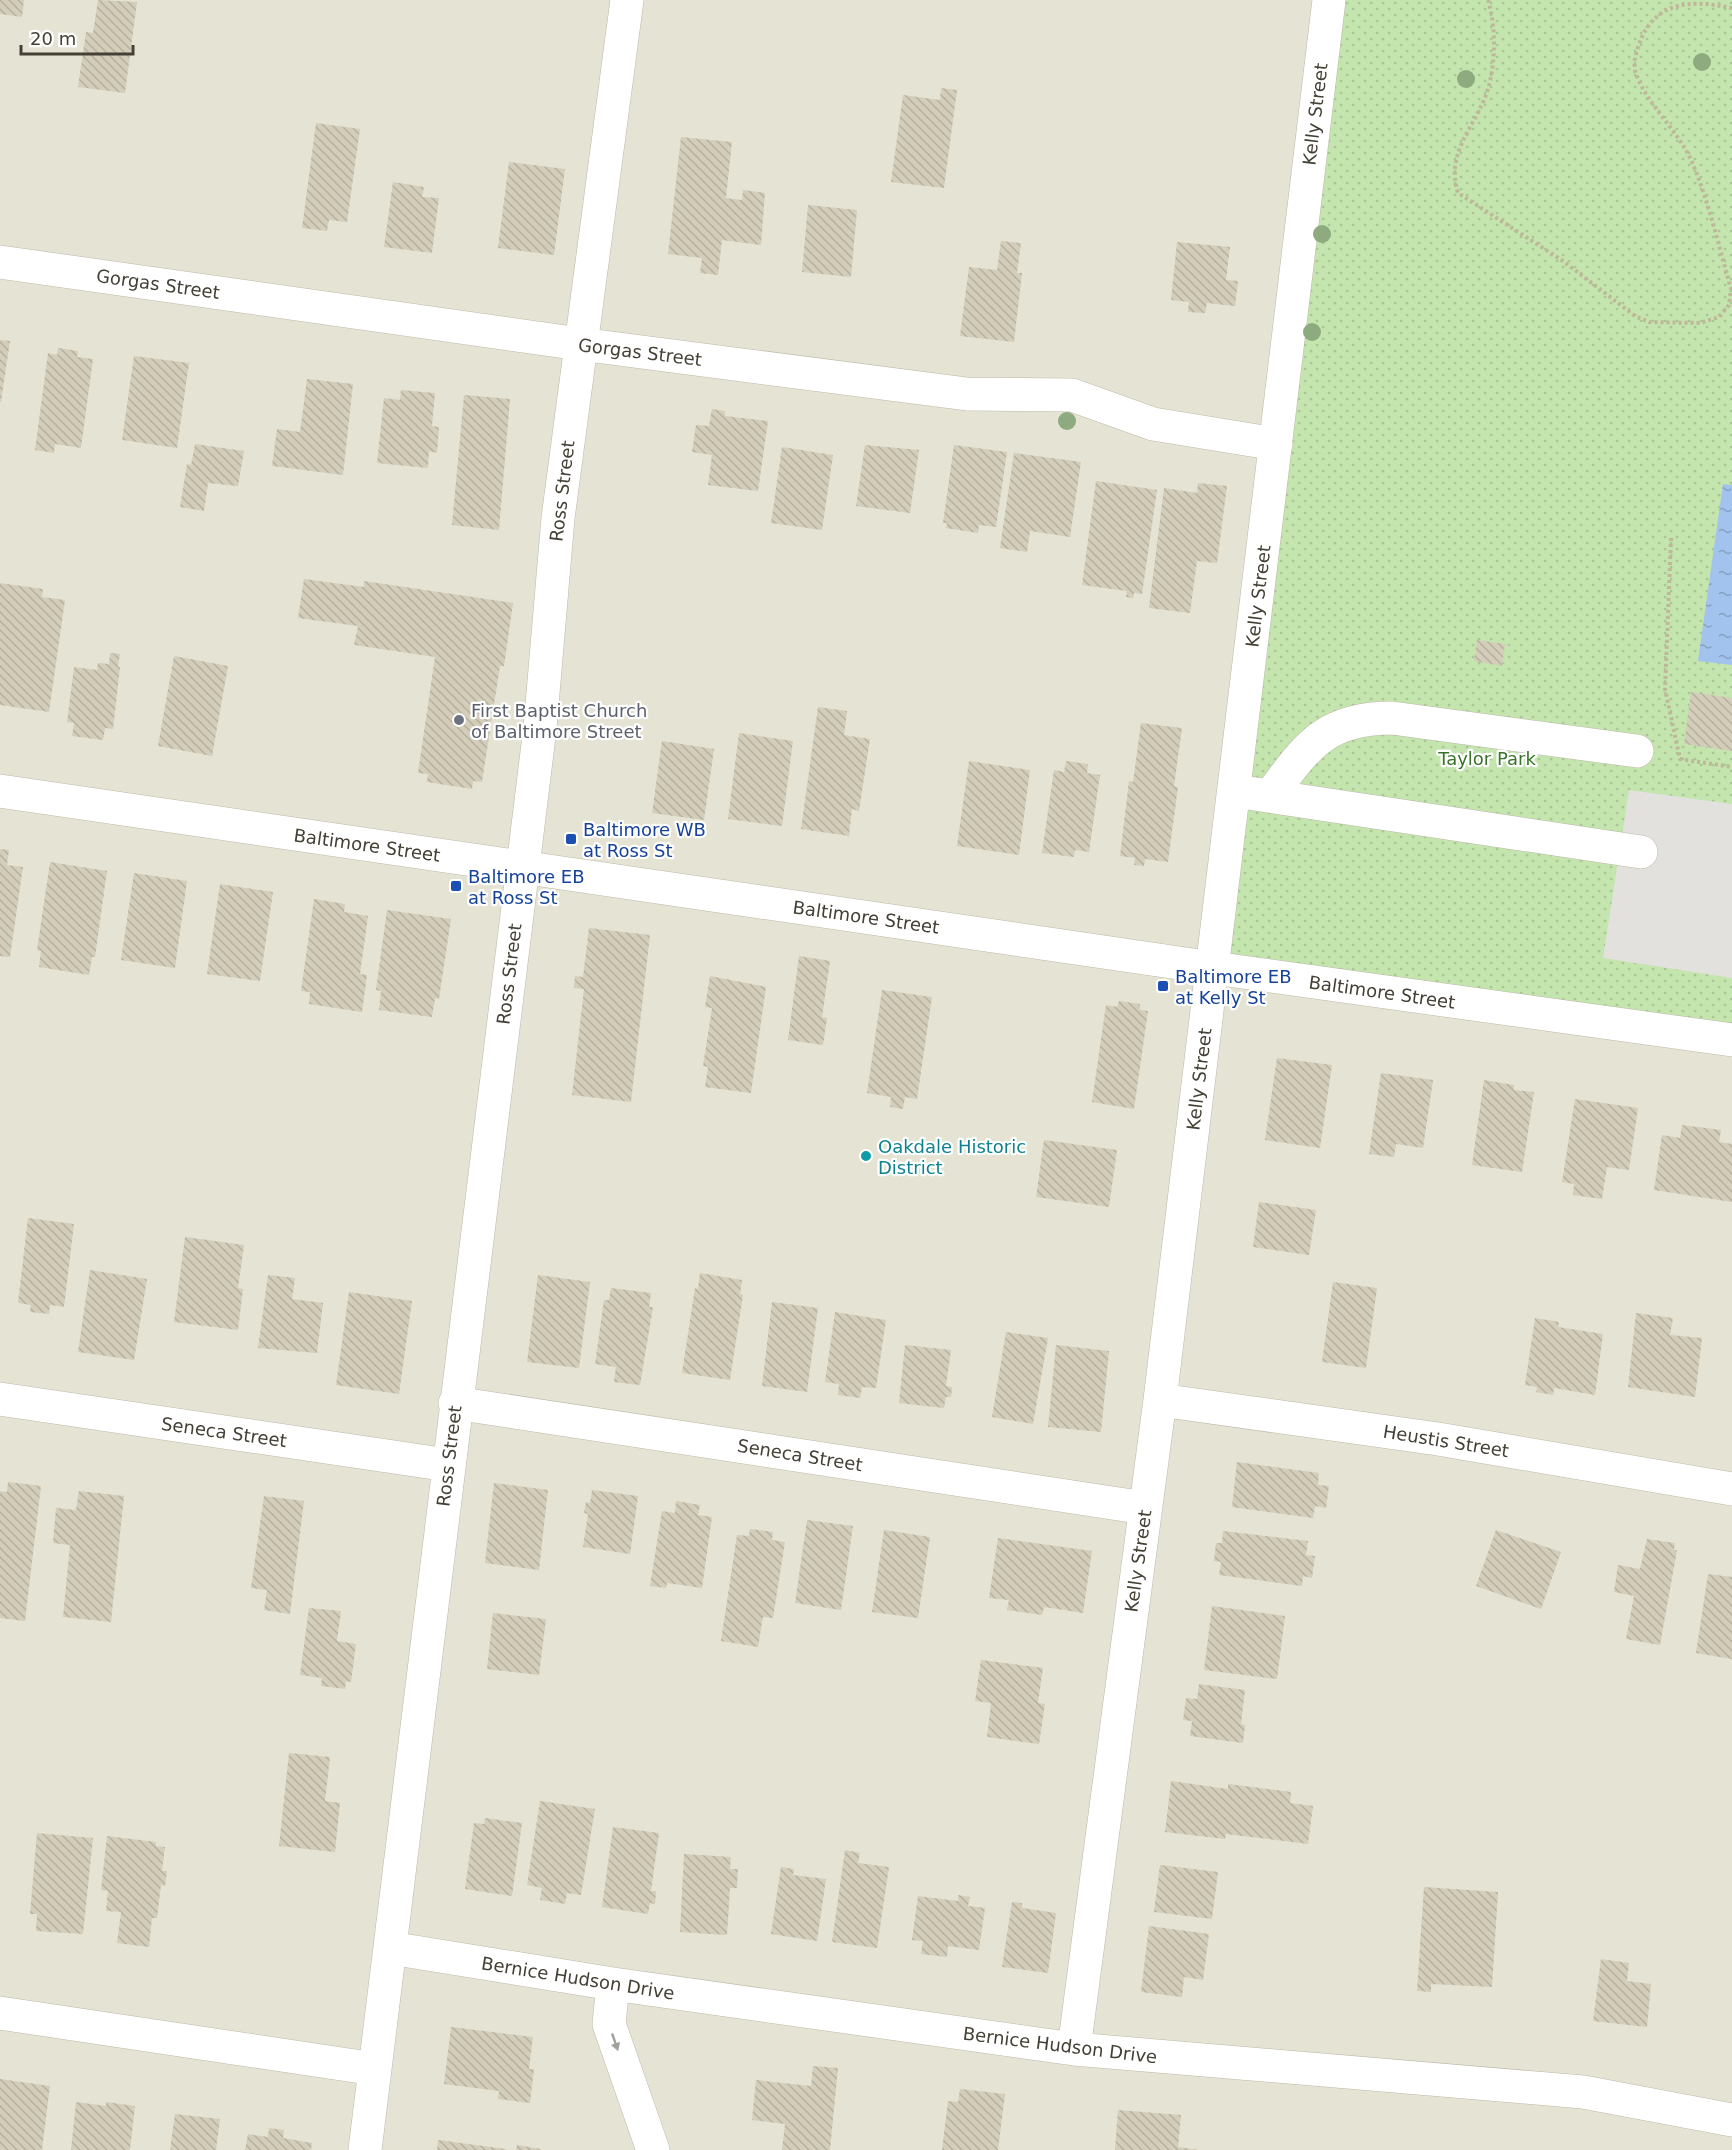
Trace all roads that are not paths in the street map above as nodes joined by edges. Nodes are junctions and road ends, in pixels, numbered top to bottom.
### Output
1 (627, 0) edge
2 (1329, 0) edge
3 (0, 262) edge
4 (580, 344) junction
5 (1276, 444) junction
6 (1637, 751) dead end
7 (0, 791) edge
8 (1235, 791) junction
9 (1270, 796) junction
10 (1641, 852) dead end
11 (522, 867) junction
12 (1213, 968) junction
13 (1732, 1040) edge
14 (0, 1399) edge
15 (1160, 1400) junction
16 (455, 1403) junction
17 (448, 1465) junction
18 (1732, 1489) edge
19 (1145, 1508) junction
20 (390, 1948) junction
21 (613, 1984) junction
22 (0, 2013) edge
23 (1074, 2049) junction
24 (375, 2069) junction
25 (1732, 2120) edge
26 (365, 2150) edge
27 (653, 2150) edge

1 - 4 street, Ross Street
2 - 5 street, Kelly Street
3 - 4 street, Gorgas Street
4 - 5 street, Gorgas Street
4 - 11 street, Ross Street
5 - 8 street, Kelly Street
6 - 9 street
7 - 11 street, Baltimore Street
8 - 9 street
8 - 12 street, Kelly Street
9 - 10 street
11 - 12 street, Baltimore Street
11 - 16 street, Ross Street
12 - 13 street, Baltimore Street
12 - 15 street, Kelly Street
14 - 17 street, Seneca Street
15 - 18 street, Heustis Street
15 - 19 street, Kelly Street
16 - 17 street, Ross Street
16 - 19 street, Seneca Street
17 - 20 street, Ross Street
19 - 23 street, Kelly Street
20 - 21 street, Bernice Hudson Drive
20 - 24 street, Ross Street
21 - 23 street, Bernice Hudson Drive
21 -> 27 street
22 - 24 street
23 - 25 street, Bernice Hudson Drive
24 - 26 street

